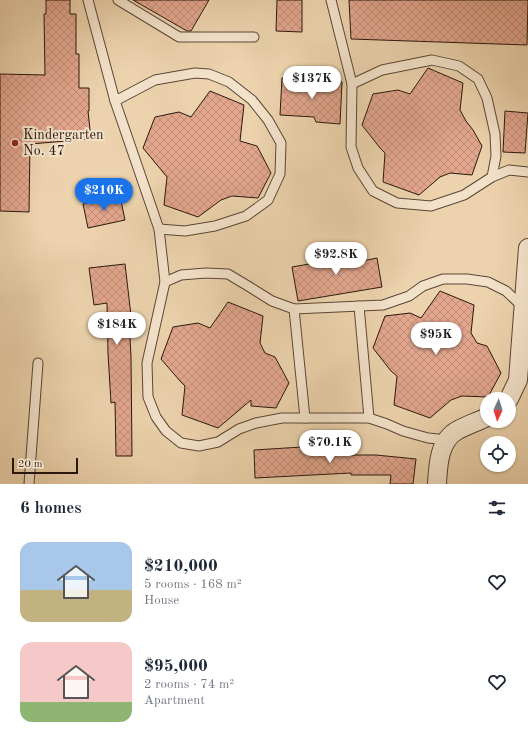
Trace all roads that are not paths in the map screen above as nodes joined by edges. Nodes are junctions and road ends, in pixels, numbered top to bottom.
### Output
1 (88, 0) edge
2 (118, 0) edge
3 (331, 0) edge
4 (254, 37) dead end
5 (352, 84) junction
6 (115, 101) junction
7 (528, 172) edge
8 (492, 177) junction
9 (159, 229) junction
10 (528, 248) edge
11 (165, 282) junction
12 (359, 306) junction
13 (524, 308) junction
14 (294, 309) junction
15 (38, 363) dead end
16 (512, 392) edge
17 (305, 418) junction
18 (369, 418) junction
19 (480, 420) edge
20 (447, 440) junction
21 (29, 484) edge
22 (437, 484) edge

1 - 6 lane
2 - 4 lane
3 - 5 lane
5 - 8 lane
5 - 8 lane
6 - 9 lane
6 - 9 lane
7 - 8 lane
9 - 11 lane
10 - 13 street
11 - 14 lane
11 - 17 lane
12 - 13 lane
12 - 14 lane
12 - 18 lane
13 - 16 street
14 - 17 lane
15 - 21 lane
17 - 18 lane
18 - 20 lane
19 - 20 street
20 - 22 street

